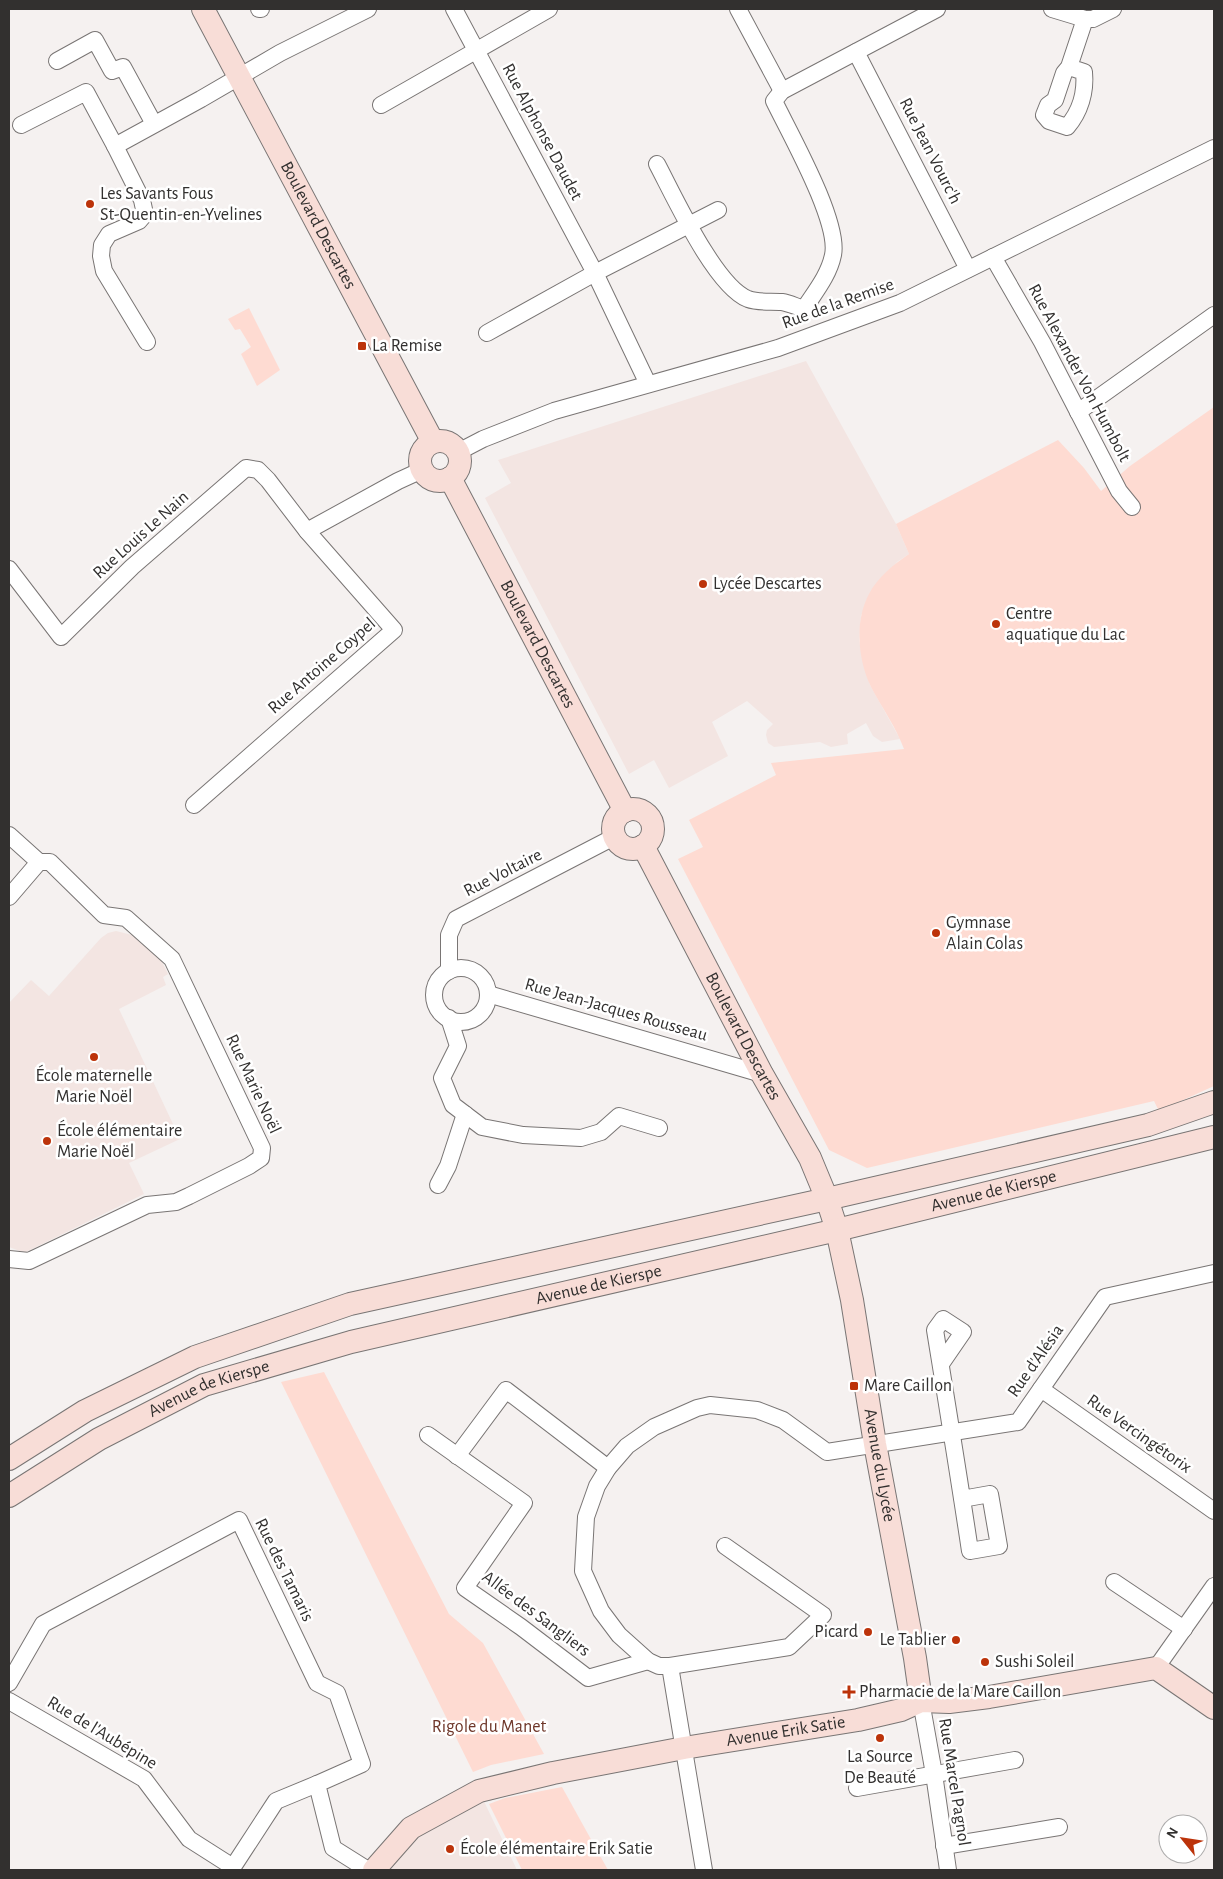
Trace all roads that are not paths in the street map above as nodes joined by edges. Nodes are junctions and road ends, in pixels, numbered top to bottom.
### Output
1 (203, 9) edge
2 (368, 9) edge
3 (454, 9) edge
4 (549, 9) edge
5 (738, 9) edge
6 (937, 9) edge
7 (1052, 9) edge
8 (1113, 9) edge
9 (1085, 19) junction
10 (476, 49) junction
11 (856, 52) junction
12 (57, 61) dead end
13 (1069, 67) dead end
14 (239, 77) junction
15 (782, 91) junction
16 (381, 105) dead end
17 (21, 124) dead end
18 (154, 124) junction
19 (115, 146) junction
20 (1214, 148) edge
21 (656, 164) dead end
22 (718, 210) dead end
23 (690, 225) junction
24 (993, 257) junction
25 (968, 269) junction
26 (595, 273) junction
27 (804, 309) junction
28 (1214, 315) edge
29 (487, 333) dead end
30 (815, 334) junction
31 (147, 342) dead end
32 (648, 384) junction
33 (1078, 412) junction
34 (433, 442) junction
35 (458, 452) junction
36 (422, 470) junction
37 (450, 478) junction
38 (1132, 507) dead end
39 (307, 531) junction
40 (9, 569) edge
41 (194, 805) dead end
42 (625, 811) junction
43 (9, 834) edge
44 (614, 837) junction
45 (643, 846) junction
46 (39, 862) junction
47 (9, 896) edge
48 (449, 971) junction
49 (488, 994) junction
50 (448, 1018) junction
51 (762, 1074) junction
52 (1214, 1102) edge
53 (465, 1114) junction
54 (659, 1128) dead end
55 (1214, 1137) edge
56 (1046, 1149) junction
57 (438, 1185) dead end
58 (827, 1199) junction
59 (837, 1230) junction
60 (9, 1259) edge
61 (1214, 1273) edge
62 (619, 1280) junction
63 (940, 1364) dead end
64 (1041, 1389) junction
65 (951, 1432) junction
66 (428, 1435) dead end
67 (876, 1444) junction
68 (457, 1456) junction
69 (9, 1459) edge
70 (608, 1468) junction
71 (9, 1496) edge
72 (962, 1499) dead end
73 (1214, 1511) edge
74 (724, 1546) dead end
75 (1114, 1582) dead end
76 (1214, 1586) edge
77 (1184, 1629) junction
78 (648, 1661) junction
79 (670, 1666) junction
80 (1156, 1668) junction
81 (9, 1683) edge
82 (9, 1701) edge
83 (921, 1701) junction
84 (1214, 1708) edge
85 (684, 1748) junction
86 (1015, 1760) dead end
87 (934, 1774) junction
88 (317, 1784) junction
89 (857, 1788) dead end
90 (1059, 1827) dead end
91 (944, 1846) junction
92 (232, 1869) edge
93 (368, 1870) edge
94 (374, 1870) edge
95 (704, 1870) edge
96 (948, 1870) edge

1 - 14 main road, Boulevard Descartes
2 - 14 street
3 - 10 street, Rue Alphonse Daudet
4 - 10 street
5 - 15 street
6 - 11 street
7 - 9 street
8 - 9 street
9 - 13 street
10 - 16 street
10 - 26 street, Rue Alphonse Daudet
11 - 15 street
11 - 25 street, Rue Jean Vourc'h
12 - 18 street
14 - 18 street
14 - 34 main road, Boulevard Descartes
15 - 27 street
17 - 19 street
18 - 19 street
19 - 31 street
20 - 24 street, Rue de la Remise
21 - 23 street
22 - 23 street
23 - 26 street
23 - 27 street
24 - 25 street, Rue de la Remise
24 - 33 street, Rue Alexander Von Humbolt
25 - 30 street, Rue de la Remise
26 - 29 street
26 - 32 street, Rue Alphonse Daudet
27 - 30 street
28 - 33 street
30 - 32 street, Rue de la Remise
32 - 35 street, Rue de la Remise
33 - 38 street, Rue Alexander Von Humbolt
34 - 35 main road
34 - 36 main road
35 - 37 main road
36 - 37 main road
36 - 39 street
37 - 42 main road, Boulevard Descartes
39 - 40 street, Rue Louis Le Nain
39 - 41 street, Rue Antoine Coypel
42 - 44 main road
42 - 45 main road
43 - 46 street
44 - 45 main road
44 - 48 street, Rue Voltaire
45 - 51 main road, Boulevard Descartes
46 - 47 street
46 - 60 street, Rue Marie Noël
48 - 49 street
48 - 50 street
49 - 50 street
49 - 51 street, Rue Jean-Jacques Rousseau
50 - 53 street
51 - 58 main road, Boulevard Descartes
52 - 56 main road, Avenue de Kierspe
53 - 54 street
53 - 57 street
55 - 59 main road, Avenue de Kierspe
56 - 58 main road, Avenue de Kierspe
56 - 59 main road
58 - 59 main road, Boulevard Descartes
58 - 62 main road
58 - 69 main road, Avenue de Kierspe
59 - 62 main road, Avenue de Kierspe
59 - 67 main road, Avenue du Lycée
61 - 64 street, Rue d'Alésia
62 - 71 main road, Avenue de Kierspe
63 - 65 street
64 - 65 street, Rue d'Alésia
64 - 73 street, Rue Vercingétorix
65 - 67 street, Rue d'Alésia
65 - 72 street
66 - 68 street, Allée des Sangliers
67 - 70 street, Rue d'Alésia
67 - 83 main road, Avenue du Lycée
68 - 70 street
68 - 78 street, Allée des Sangliers
70 - 78 street, Rue d'Alésia
74 - 79 street
75 - 77 street
76 - 77 street
77 - 80 street
78 - 79 street
79 - 85 street
80 - 83 main road, Avenue Erik Satie
80 - 84 main road
81 - 88 street, Rue des Tamaris
82 - 92 street, Rue de l'Aubépine
83 - 85 main road, Avenue Erik Satie
83 - 87 street, Rue Marcel Pagnol
85 - 94 main road, Avenue Erik Satie
85 - 95 street
86 - 87 street
87 - 89 street
87 - 91 street, Rue Marcel Pagnol
88 - 92 street, Rue des Tamaris
88 - 93 street
90 - 91 street
91 - 96 street, Rue Marcel Pagnol

